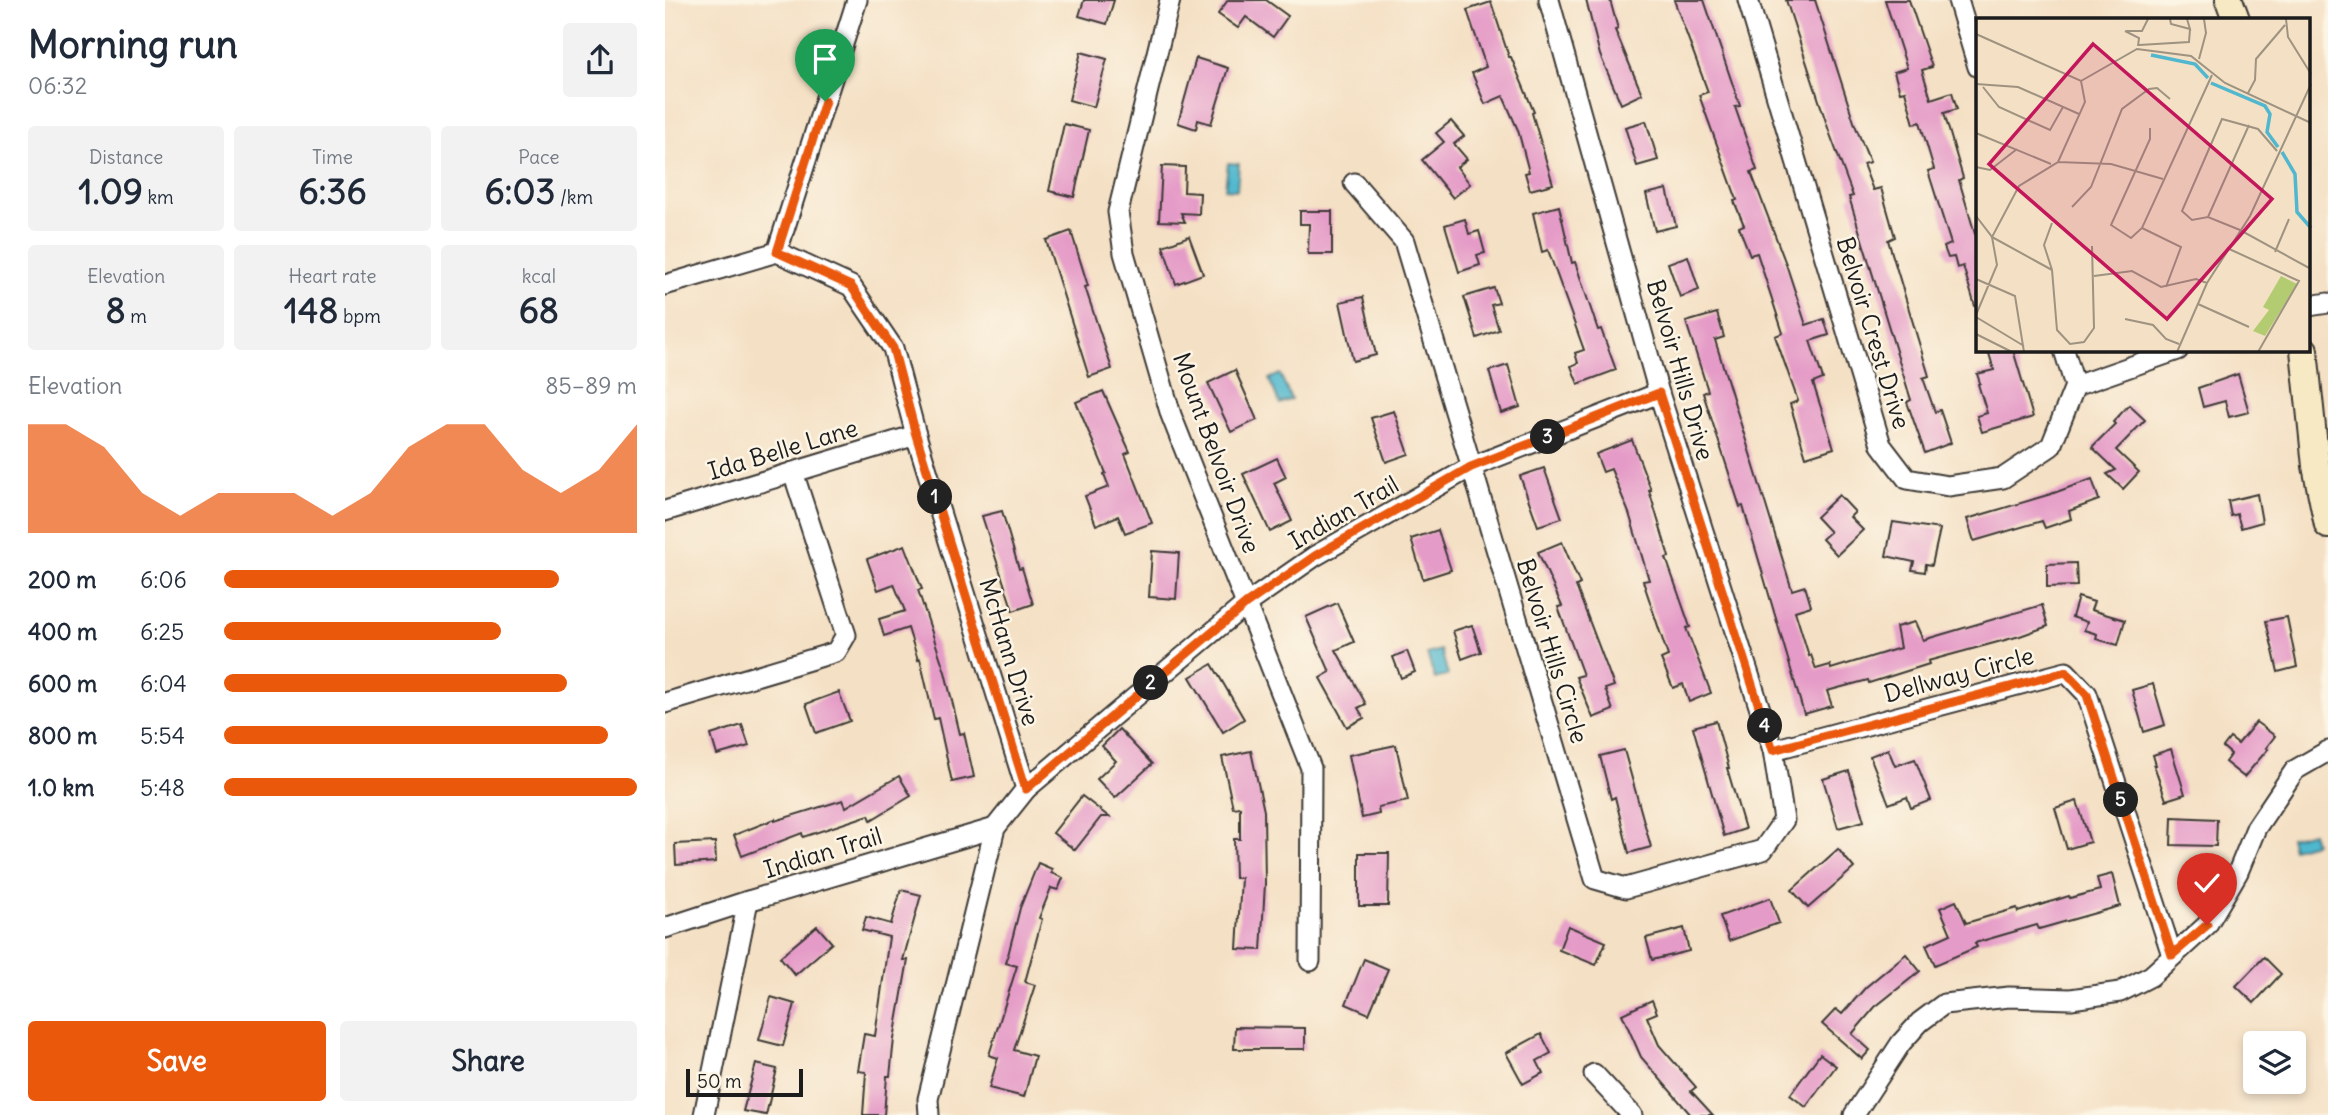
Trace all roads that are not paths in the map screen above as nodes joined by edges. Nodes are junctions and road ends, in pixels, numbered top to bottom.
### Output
1 (857, 0) edge
2 (1170, 0) edge
3 (1549, 0) edge
4 (1748, 0) edge
5 (1958, 0) edge
6 (2229, 0) edge
7 (2236, 18) edge
8 (1976, 60) edge
9 (1354, 183) dead end
10 (777, 252) junction
11 (665, 285) edge
12 (2065, 352) edge
13 (2172, 352) edge
14 (2304, 352) edge
15 (2075, 386) junction
16 (1659, 393) junction
17 (916, 435) junction
18 (2322, 464) edge
19 (1471, 467) junction
20 (793, 472) junction
21 (665, 511) edge
22 (2328, 525) edge
23 (1246, 604) junction
24 (665, 704) edge
25 (1773, 750) junction
26 (2328, 751) edge
27 (1026, 789) junction
28 (995, 828) junction
29 (748, 901) junction
30 (665, 928) edge
31 (2172, 955) junction
32 (1310, 961) dead end
33 (1594, 1074) dead end
34 (704, 1115) edge
35 (929, 1115) edge
36 (1632, 1115) edge
37 (1854, 1115) edge

1 - 10 street
2 - 23 street, Mount Belvoir Drive
3 - 16 street, Belvoir Hills Drive
4 - 15 street, Belvoir Crest Drive
5 - 8 street
6 - 7 street
9 - 19 street, Belvoir Hills Circle
10 - 11 street
10 - 17 street, McHann Drive
12 - 15 street
13 - 15 street
14 - 18 street
16 - 19 street, Indian Trail
16 - 25 street, Belvoir Hills Drive
17 - 20 street, Ida Belle Lane
17 - 27 street, McHann Drive
18 - 22 street
19 - 23 street, Indian Trail
19 - 25 street, Belvoir Hills Circle
20 - 21 street, Ida Belle Lane
20 - 24 street
23 - 27 street, Indian Trail
23 - 32 street, Mount Belvoir Drive
25 - 31 street, Dellway Circle
26 - 31 street
27 - 28 street
28 - 29 street, Indian Trail
28 - 35 street
29 - 30 street, Indian Trail
29 - 34 street
31 - 37 street
33 - 36 street

